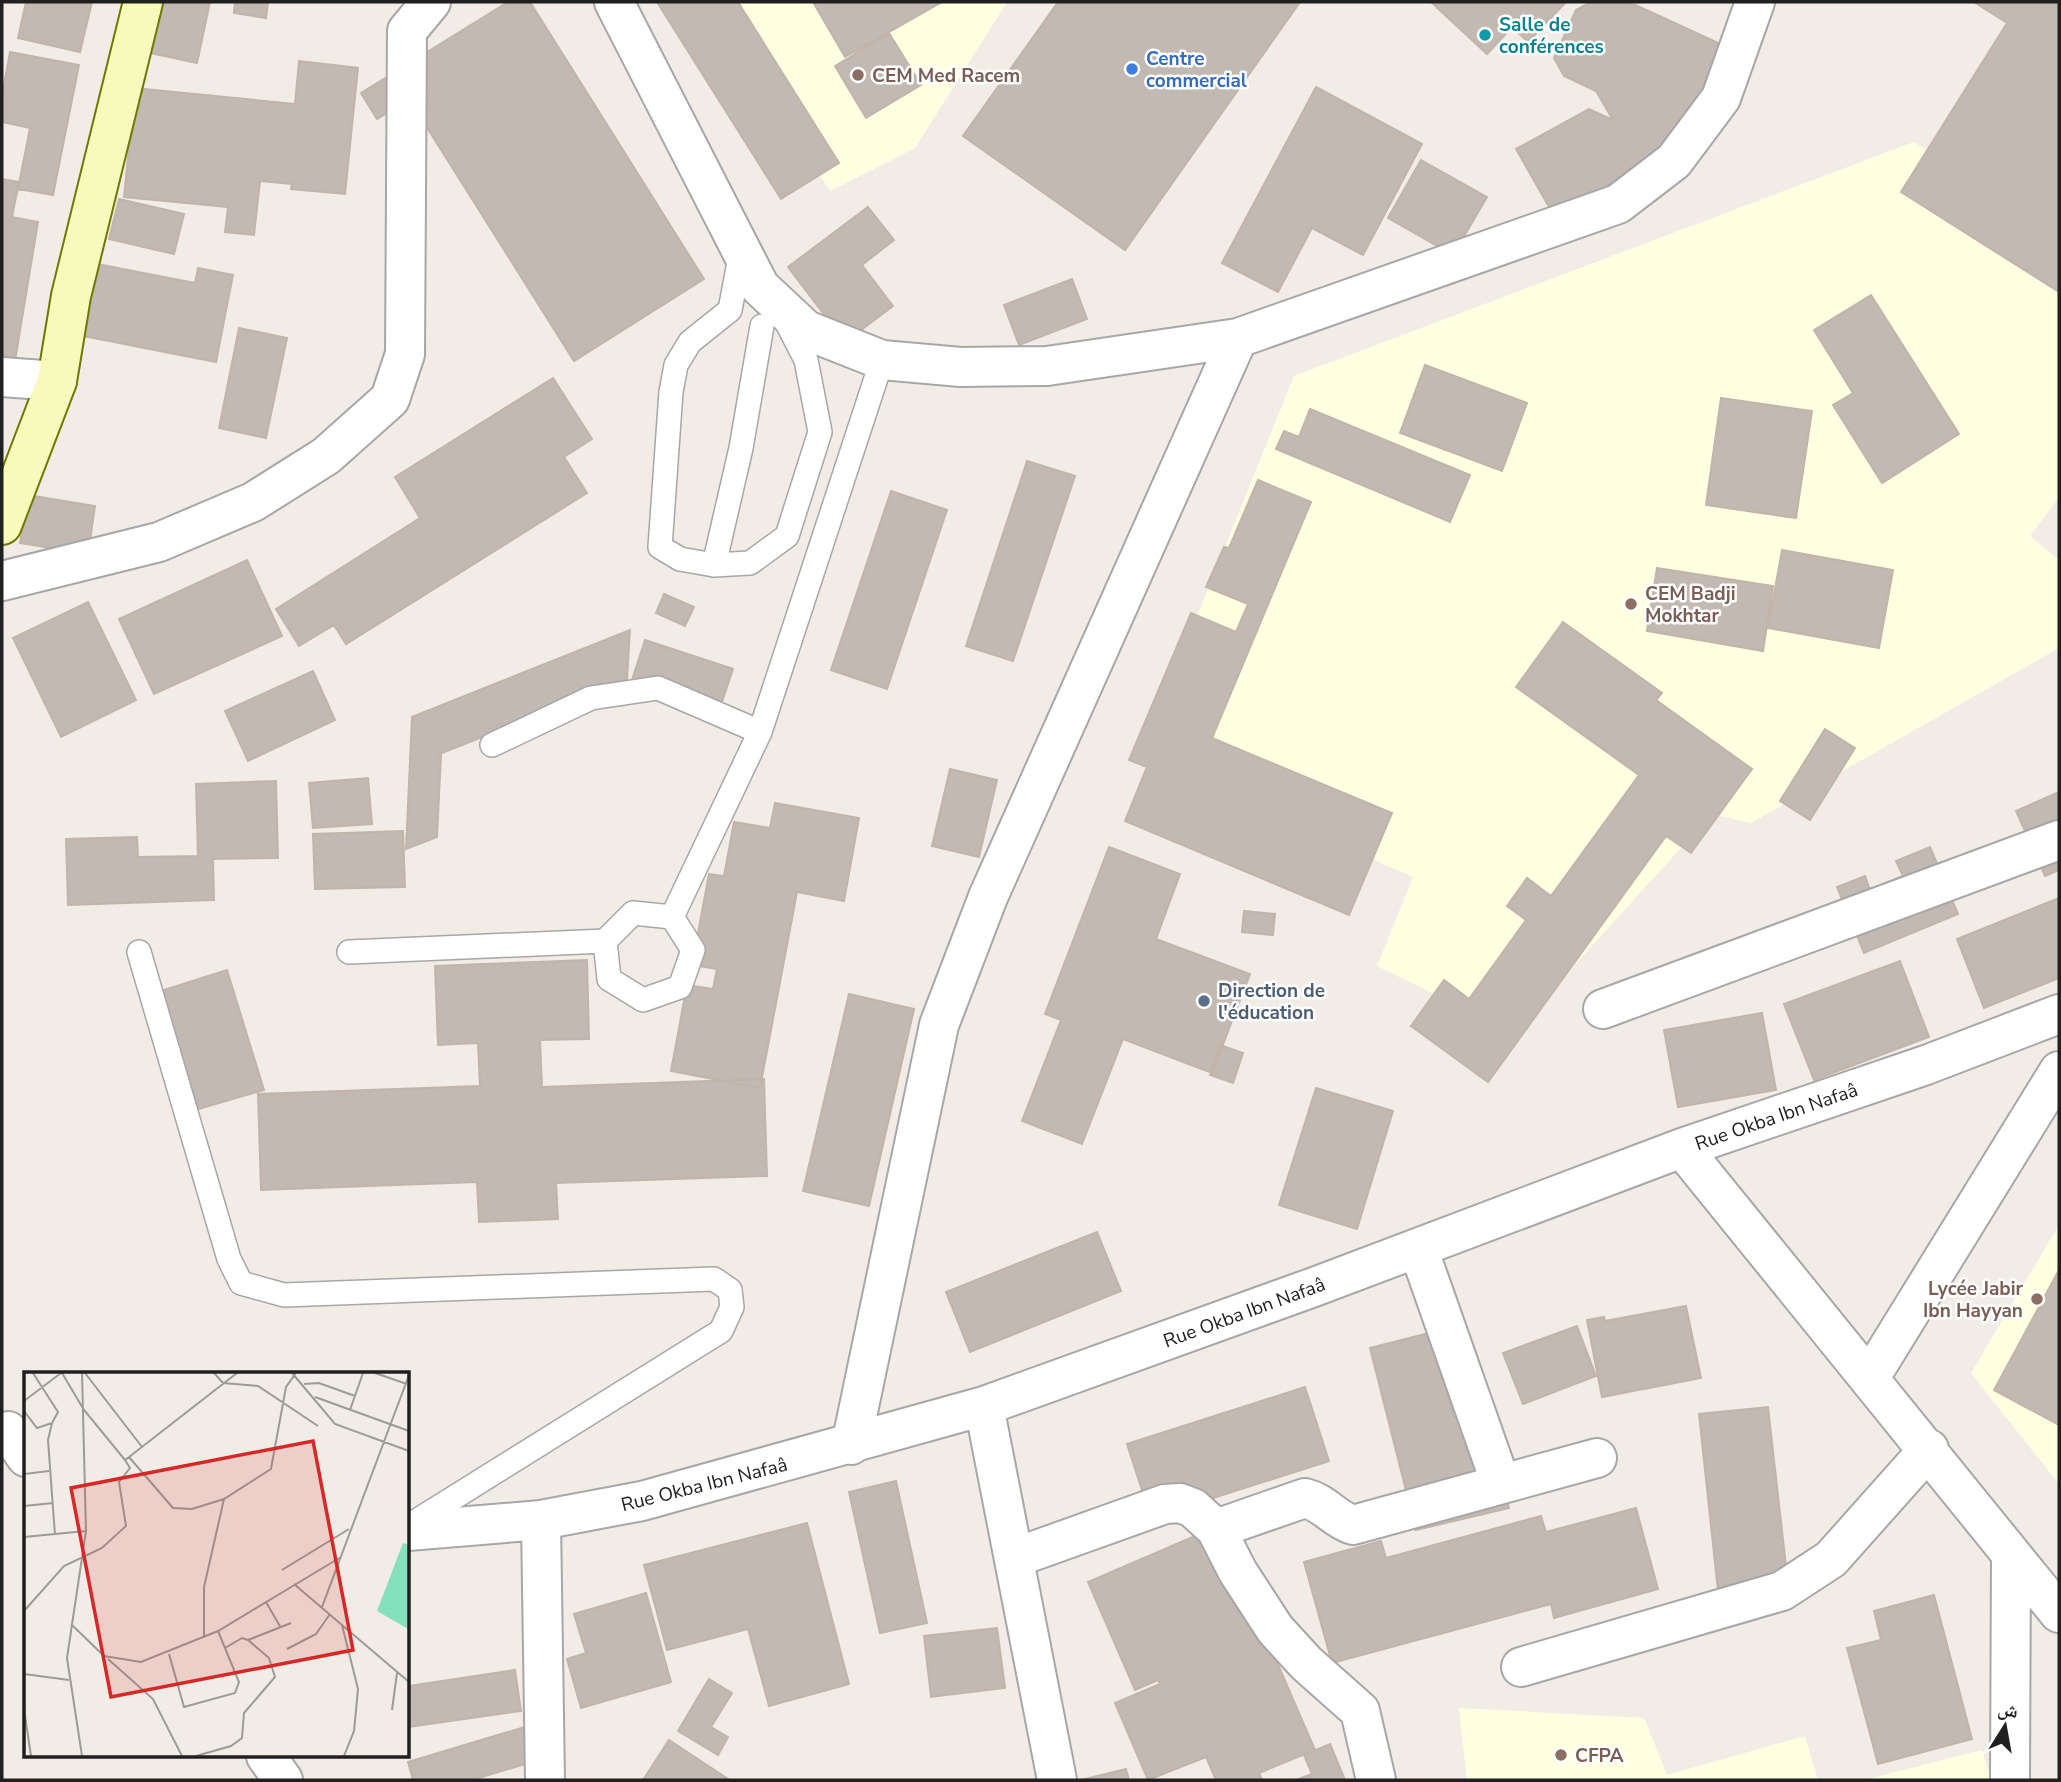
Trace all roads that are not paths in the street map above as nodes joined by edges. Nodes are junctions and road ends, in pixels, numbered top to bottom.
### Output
1 (143, 2) edge
2 (431, 2) edge
3 (614, 2) edge
4 (1755, 2) edge
5 (742, 251) junction
6 (760, 287) junction
7 (730, 310) junction
8 (762, 326) junction
9 (793, 330) junction
10 (1238, 338) junction
11 (882, 360) junction
12 (2, 377) edge
13 (57, 381) junction
14 (2, 526) edge
15 (714, 565) junction
16 (2, 581) edge
17 (760, 732) junction
18 (492, 745) dead end
19 (2059, 840) edge
20 (672, 917) junction
21 (605, 941) junction
22 (139, 952) dead end
23 (349, 952) dead end
24 (1603, 1009) dead end
25 (2059, 1014) edge
26 (2059, 1072) edge
27 (1682, 1148) junction
28 (1418, 1248) junction
29 (1869, 1379) junction
30 (984, 1406) junction
31 (851, 1445) junction
32 (1929, 1449) junction
33 (1597, 1458) dead end
34 (1501, 1484) junction
35 (541, 1520) junction
36 (410, 1528) edge
37 (410, 1529) edge
38 (1216, 1529) junction
39 (2011, 1555) junction
40 (1014, 1559) junction
41 (2059, 1613) edge
42 (1521, 1667) dead end
43 (267, 1758) edge
44 (283, 1780) edge
45 (545, 1780) edge
46 (1057, 1780) edge
47 (1376, 1780) edge
48 (2010, 1780) edge

1 - 13 street
2 - 16 street
3 - 5 street
4 - 10 street
5 - 6 street
5 - 7 lane
6 - 9 lane
6 - 11 street
7 - 8 lane
7 - 15 lane
8 - 9 lane
8 - 15 lane
9 - 15 lane
10 - 11 street
10 - 31 street
11 - 17 lane
12 - 13 street
13 - 14 street
17 - 18 lane
17 - 20 lane
19 - 24 street
20 - 21 lane
20 - 21 lane
21 - 23 lane
22 - 36 lane
25 - 27 street, Rue Okba Ibn Nafaâ
26 - 29 street
27 - 28 street, Rue Okba Ibn Nafaâ
27 - 29 street
28 - 30 street, Rue Okba Ibn Nafaâ
28 - 34 street
29 - 32 street
30 - 31 street, Rue Okba Ibn Nafaâ
30 - 40 street
31 - 35 street, Rue Okba Ibn Nafaâ
32 - 39 street
32 - 42 street
33 - 34 street
34 - 38 street
35 - 37 street, Rue Okba Ibn Nafaâ
35 - 45 street
38 - 40 street
38 - 47 street
39 - 41 street
39 - 48 street
40 - 46 street
43 - 44 street

